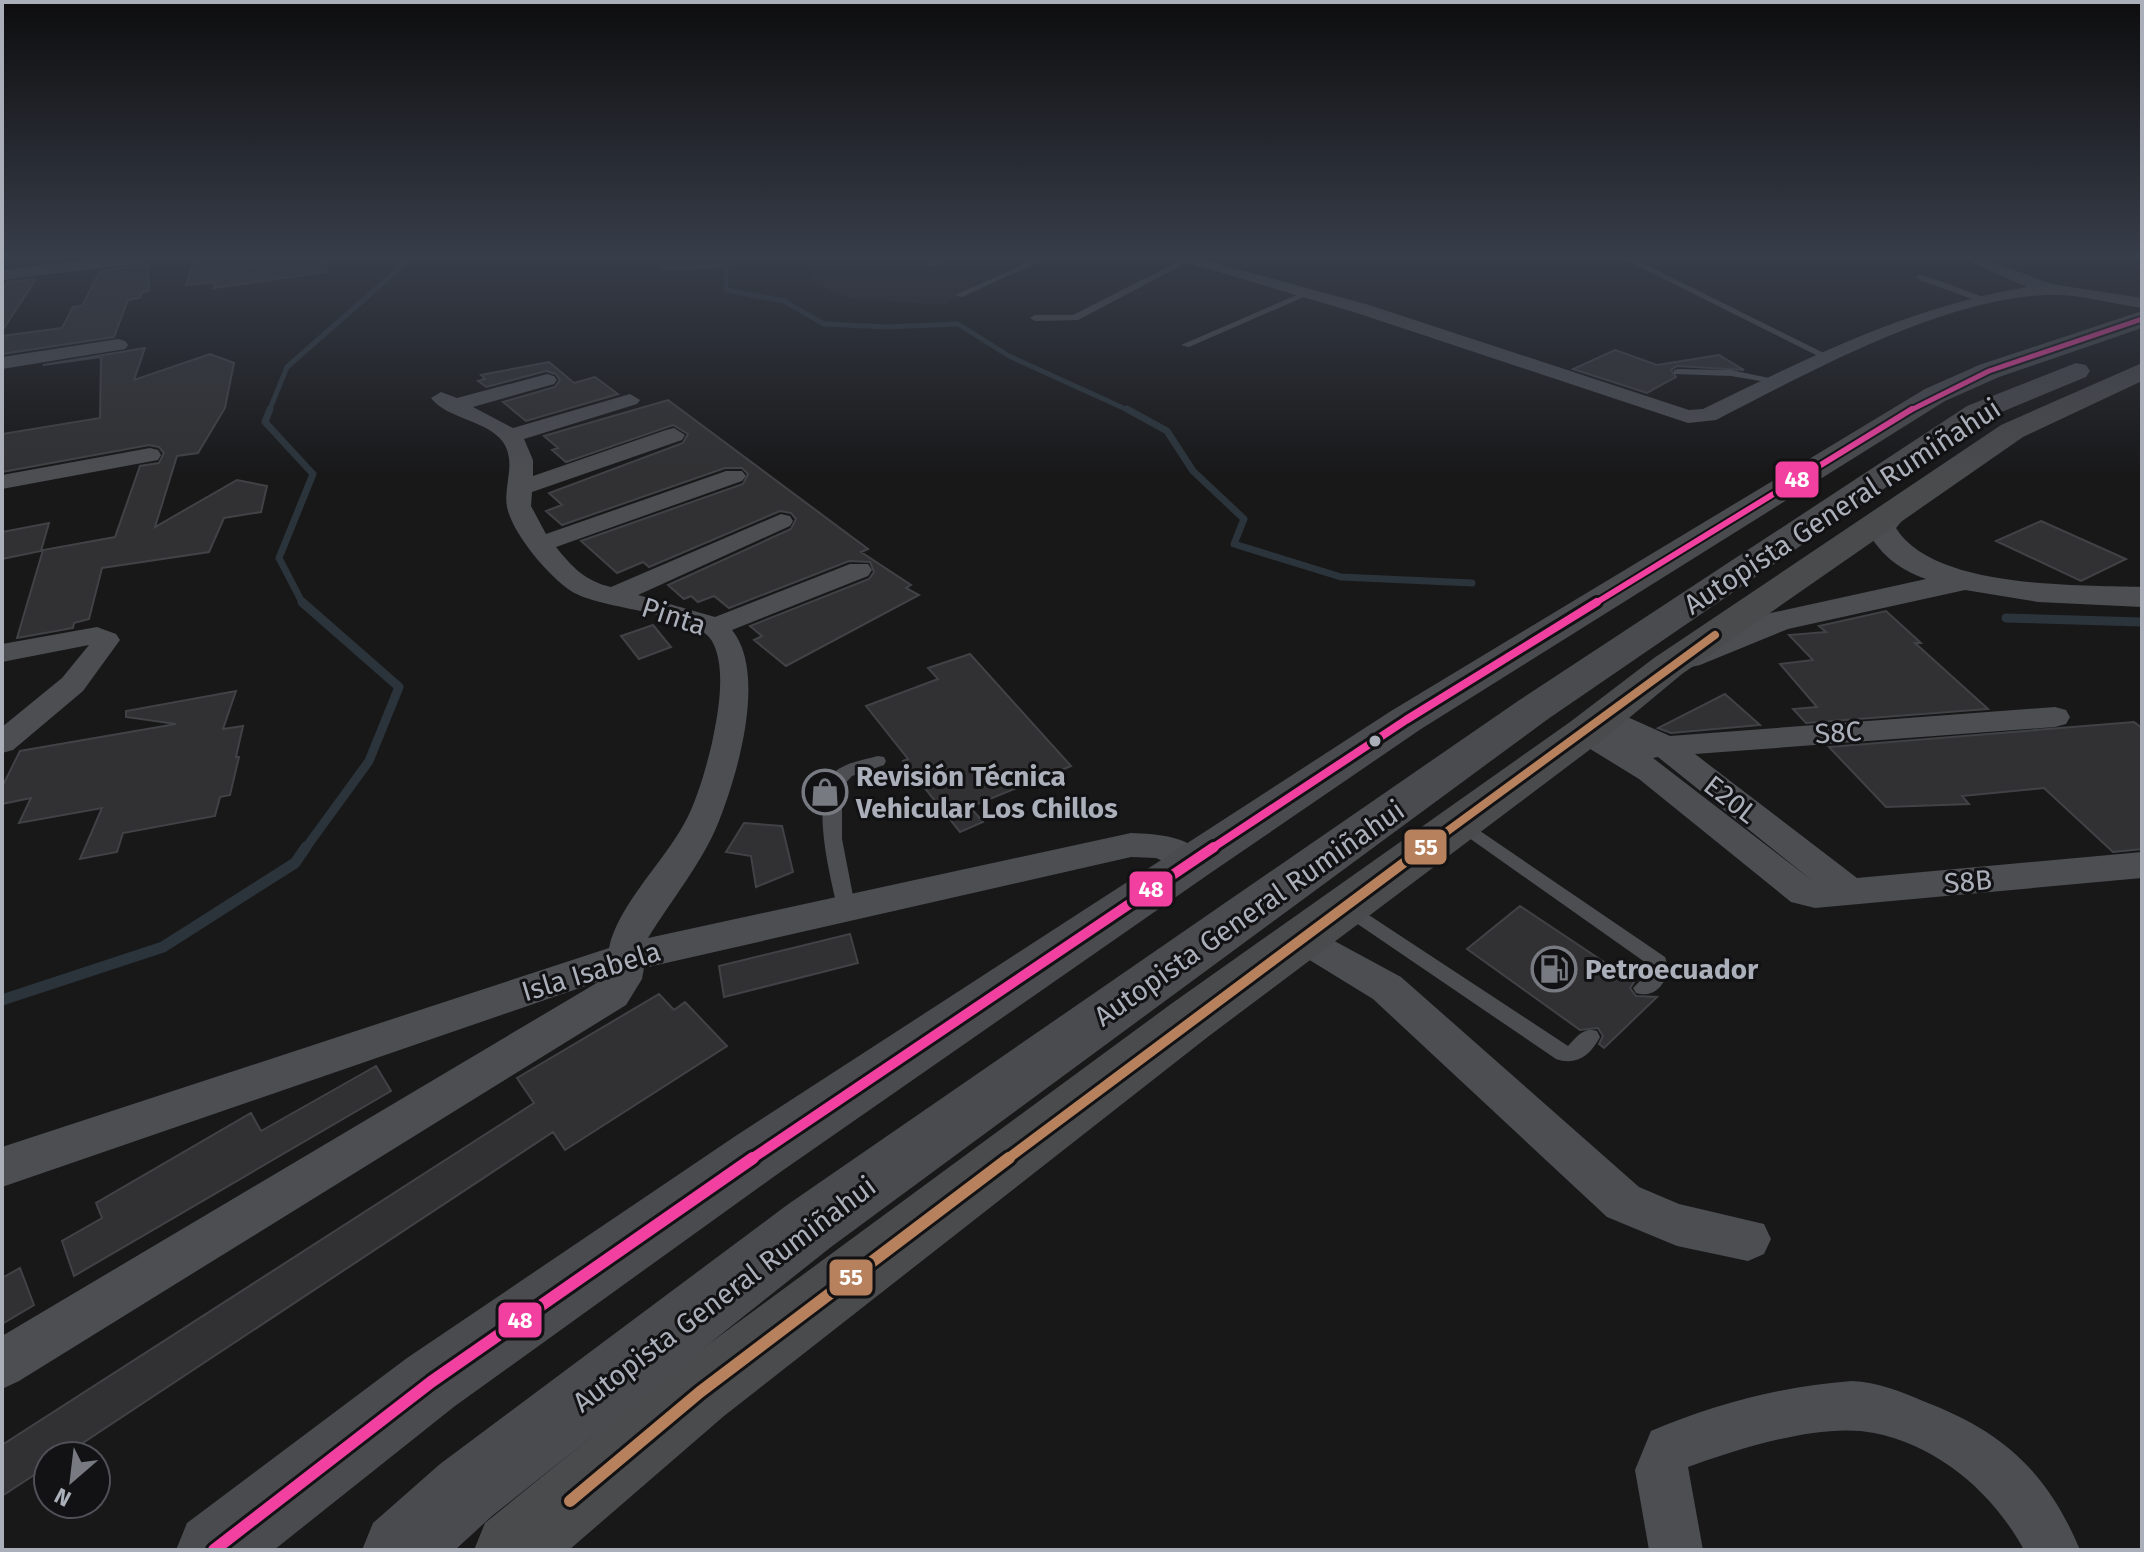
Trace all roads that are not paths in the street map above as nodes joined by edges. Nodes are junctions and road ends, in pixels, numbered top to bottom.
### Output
1 (1220, 330) edge
2 (1423, 330) edge
3 (1773, 330) edge
4 (1895, 330) edge
5 (2108, 330) edge
6 (118, 345) dead end
7 (1186, 345) dead end
8 (2142, 346) edge
9 (1827, 357) junction
10 (2, 363) edge
11 (2142, 371) edge
12 (1678, 372) dead end
13 (547, 380) dead end
14 (1778, 381) junction
15 (630, 400) dead end
16 (674, 435) dead end
17 (511, 436) junction
18 (150, 455) dead end
19 (734, 476) dead end
20 (2, 482) edge
21 (521, 488) junction
22 (1890, 517) junction
23 (781, 521) dead end
24 (538, 545) junction
25 (859, 570) dead end
26 (1960, 581) junction
27 (611, 597) junction
28 (2142, 597) edge
29 (715, 627) junction
30 (2, 653) edge
31 (1668, 666) junction
32 (2055, 717) dead end
33 (1603, 733) junction
34 (2, 743) edge
35 (1661, 744) junction
36 (878, 761) dead end
37 (1461, 823) junction
38 (1192, 862) junction
39 (2142, 865) edge
40 (1794, 889) joint
41 (1851, 892) junction
42 (846, 906) junction
43 (1345, 906) junction
44 (1303, 938) junction
45 (627, 957) junction
46 (1643, 988) dead end
47 (1590, 1037) dead end
48 (2, 1167) edge
49 (1748, 1239) dead end
50 (2, 1364) edge
51 (214, 1550) edge
52 (400, 1550) edge
53 (512, 1550) edge
54 (1676, 1550) edge
55 (2053, 1550) edge

1 - 7 lane
2 - 14 street
3 - 9 lane
4 - 9 street
5 - 38 highway, Autopista General Rumiñahui
6 - 10 street
8 - 52 highway, Autopista General Rumiñahui
9 - 14 street
11 - 22 main road
12 - 14 lane
13 - 17 street
15 - 17 street
16 - 21 street
17 - 21 street, Pinta
18 - 20 street
19 - 24 street
21 - 24 street, Pinta
22 - 26 street
22 - 31 main road
23 - 27 street
24 - 27 street, Pinta
25 - 29 street
26 - 28 street
26 - 31 street
27 - 29 street, Pinta
29 - 45 street, Pinta
30 - 34 street
31 - 33 main road
32 - 35 street, S8C
33 - 35 street, E20L
33 - 37 main road
33 - 40 street, E20L
35 - 41 street, E20L
36 - 42 lane
37 - 43 main road
37 - 46 lane
38 - 42 street, Isla Isabela
38 - 51 highway, Autopista General Rumiñahui
39 - 41 street, S8B
40 - 41 street, S8B
42 - 45 street, Isla Isabela
43 - 44 main road
43 - 47 lane
44 - 49 street
44 - 53 main road
45 - 48 street, Isla Isabela
45 - 50 street, Pinta
54 - 55 street

